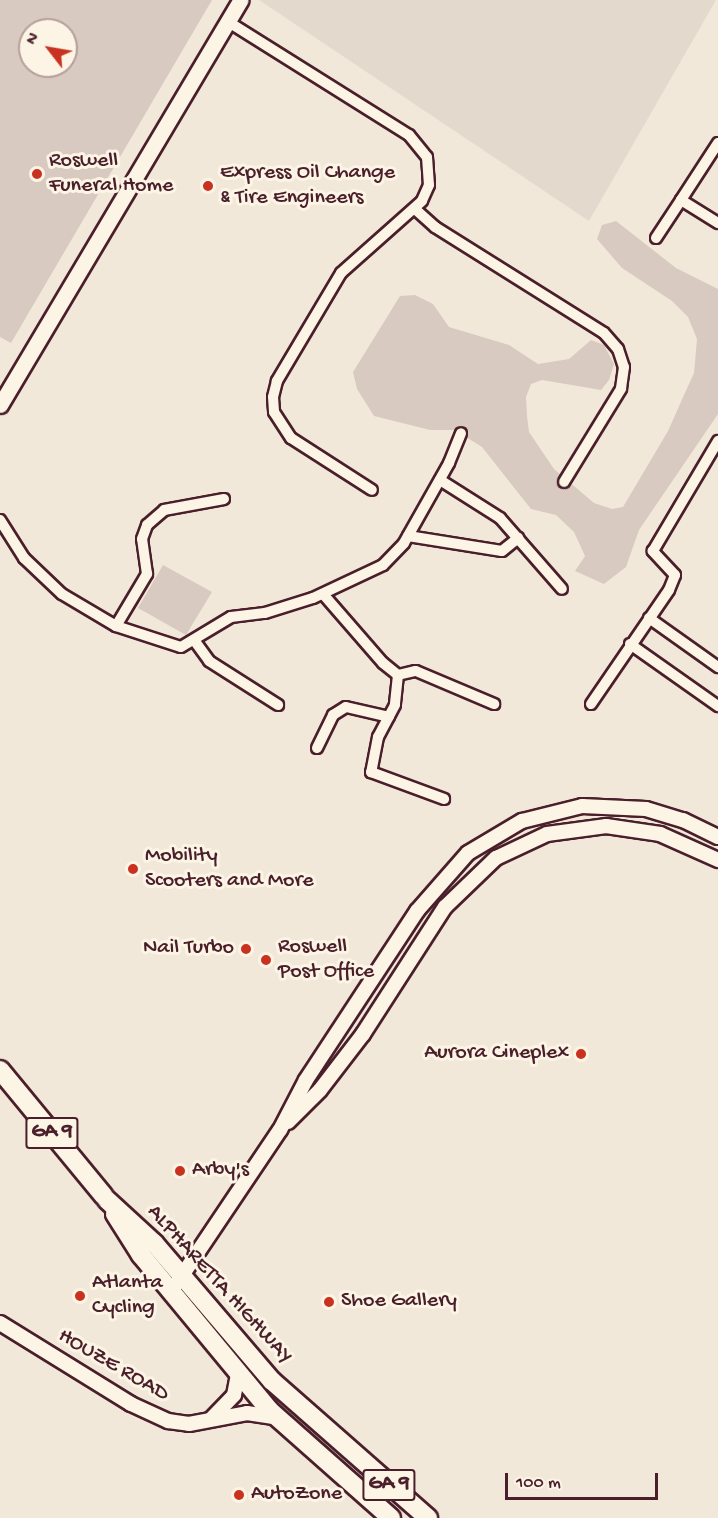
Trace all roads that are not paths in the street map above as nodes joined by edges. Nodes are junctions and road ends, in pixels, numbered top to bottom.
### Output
1 (240, 0) edge
2 (227, 21) junction
3 (718, 143) edge
4 (681, 200) junction
5 (415, 209) junction
6 (718, 223) edge
7 (656, 238) dead end
8 (0, 405) edge
9 (461, 433) dead end
10 (718, 441) edge
11 (440, 480) junction
12 (564, 482) dead end
13 (372, 490) dead end
14 (224, 499) dead end
15 (0, 520) edge
16 (408, 536) junction
17 (518, 538) junction
18 (562, 589) dead end
19 (323, 594) junction
20 (649, 618) junction
21 (116, 626) junction
22 (194, 640) junction
23 (630, 644) junction
24 (718, 667) edge
25 (398, 675) junction
26 (494, 704) dead end
27 (591, 704) dead end
28 (278, 705) dead end
29 (718, 706) edge
30 (388, 717) junction
31 (317, 748) dead end
32 (444, 799) dead end
33 (718, 837) edge
34 (718, 860) edge
35 (0, 1070) edge
36 (280, 1130) junction
37 (104, 1196) dead end
38 (181, 1277) junction
39 (170, 1292) junction
40 (0, 1323) edge
41 (238, 1374) junction
42 (277, 1418) junction
43 (211, 1419) junction
44 (391, 1518) edge
45 (428, 1518) edge

1 - 2 main road
2 - 5 street
2 - 8 main road
3 - 4 street
4 - 6 street
4 - 7 street
5 - 12 street
5 - 13 street
9 - 11 street
10 - 20 street
11 - 16 street
11 - 17 street
14 - 21 street
15 - 21 street
16 - 17 street
16 - 19 street
17 - 18 street
19 - 22 street
19 - 25 street
20 - 23 street
20 - 24 street
21 - 22 street
22 - 28 street
23 - 27 street
23 - 29 street
25 - 26 street
25 - 30 street
30 - 31 street
30 - 32 street
33 - 36 street
34 - 36 street
35 - 37 highway, GA 9
36 - 38 street
38 - 39 street
38 - 39 highway, ALPHARETTA HIGHWAY / GA 9
38 - 45 highway, ALPHARETTA HIGHWAY / GA 9
39 - 41 highway, ALPHARETTA HIGHWAY / GA 9
40 - 43 street, HOUZE ROAD
41 - 42 highway, ALPHARETTA HIGHWAY / GA 9
41 - 43 street
42 - 43 street, HOUZE ROAD
42 - 44 highway, ALPHARETTA HIGHWAY / GA 9

